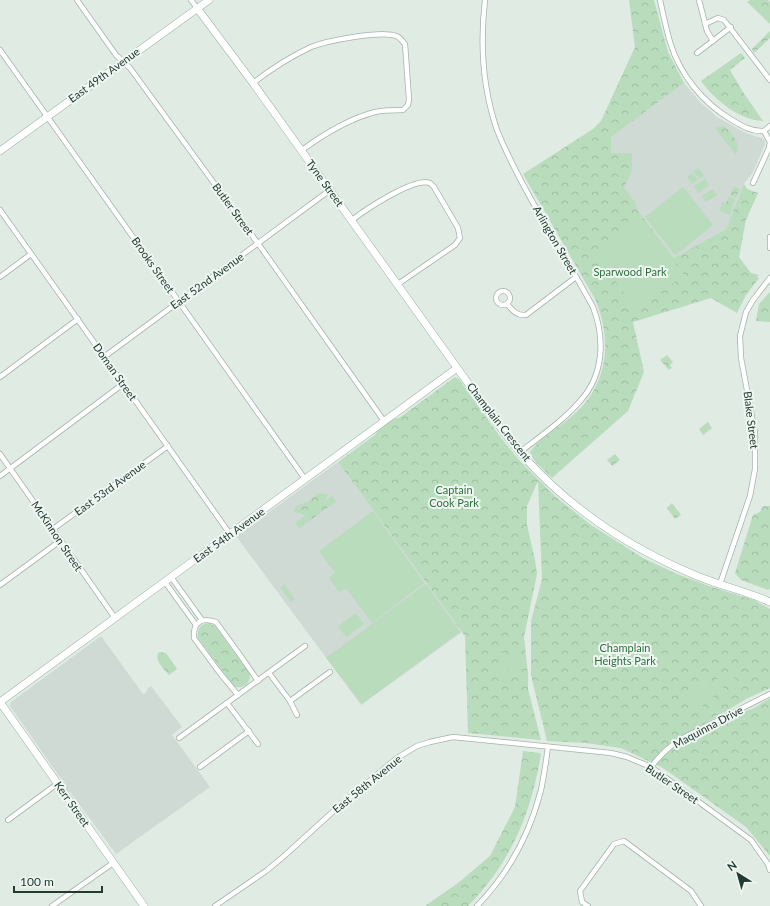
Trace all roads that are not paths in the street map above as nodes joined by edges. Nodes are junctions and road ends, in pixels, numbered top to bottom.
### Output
1 (77, 0) edge
2 (191, 0) edge
3 (209, 0) edge
4 (485, 0) edge
5 (661, 0) edge
6 (699, 0) edge
7 (197, 8) junction
8 (705, 24) junction
9 (731, 27) junction
10 (713, 41) junction
11 (0, 50) edge
12 (697, 53) dead end
13 (123, 61) junction
14 (769, 78) edge
15 (253, 83) junction
16 (47, 116) junction
17 (770, 126) edge
18 (764, 130) junction
19 (302, 150) junction
20 (0, 151) edge
21 (753, 183) dead end
22 (330, 190) junction
23 (0, 210) edge
24 (352, 220) junction
25 (770, 236) edge
26 (258, 244) junction
27 (770, 248) edge
28 (31, 254) junction
29 (0, 277) edge
30 (576, 277) junction
31 (770, 278) edge
32 (398, 284) junction
33 (179, 302) junction
34 (507, 304) dead end
35 (78, 319) junction
36 (104, 357) junction
37 (457, 368) junction
38 (0, 377) edge
39 (123, 384) junction
40 (384, 421) junction
41 (168, 446) junction
42 (520, 452) junction
43 (0, 454) edge
44 (10, 468) junction
45 (0, 476) edge
46 (305, 479) junction
47 (53, 530) junction
48 (230, 534) junction
49 (60, 541) junction
50 (171, 577) junction
51 (165, 582) junction
52 (720, 584) junction
53 (0, 585) edge
54 (770, 602) edge
55 (115, 618) junction
56 (202, 620) junction
57 (196, 625) junction
58 (305, 646) dead end
59 (330, 672) dead end
60 (269, 673) junction
61 (258, 681) junction
62 (770, 694) edge
63 (238, 695) junction
64 (290, 701) junction
65 (0, 702) edge
66 (227, 703) junction
67 (297, 715) dead end
68 (249, 731) junction
69 (179, 738) dead end
70 (258, 744) dead end
71 (548, 748) junction
72 (200, 767) dead end
73 (652, 767) junction
74 (57, 784) junction
75 (8, 820) dead end
76 (113, 862) junction
77 (770, 870) edge
78 (52, 906) edge
79 (144, 906) edge
80 (215, 906) edge
81 (476, 906) edge
82 (588, 906) edge
83 (701, 906) edge

1 - 13 street, Butler Street
2 - 7 street, Tyne Street
3 - 7 street, East 49th Avenue
4 - 30 street, Arlington Street
5 - 18 street
6 - 8 street
7 - 13 street, East 49th Avenue
7 - 15 street, Tyne Street
8 - 9 street
8 - 10 street
9 - 10 street
9 - 14 street
10 - 12 street
11 - 16 street, Brooks Street
13 - 16 street, East 49th Avenue
13 - 26 street, Butler Street
15 - 19 street, Tyne Street
15 - 19 street
16 - 20 street, East 49th Avenue
16 - 33 street, Brooks Street
17 - 18 street
18 - 21 street
19 - 22 street, Tyne Street
22 - 24 street, Tyne Street
22 - 26 street, East 52nd Avenue
23 - 28 street, Doman Street
24 - 32 street, Tyne Street
24 - 32 street
25 - 27 street
26 - 33 street, East 52nd Avenue
26 - 40 street, Butler Street
28 - 29 street
28 - 35 street, Doman Street
30 - 34 street
30 - 42 street, Arlington Street
31 - 52 street, Blake Street
32 - 37 street, Tyne Street
33 - 36 street, East 52nd Avenue
33 - 46 street, Brooks Street
35 - 36 street, Doman Street
35 - 38 street
36 - 39 street, Doman Street
37 - 40 street, East 54th Avenue
37 - 42 street, Champlain Crescent
39 - 41 street, Doman Street
39 - 44 street
40 - 46 street, East 54th Avenue
41 - 47 street, East 53rd Avenue
41 - 48 street, Doman Street
42 - 52 street, Champlain Crescent
43 - 44 street, McKinnon Street
44 - 45 street
44 - 47 street, McKinnon Street
46 - 48 street, East 54th Avenue
47 - 49 street, McKinnon Street
48 - 50 street, East 54th Avenue
49 - 53 street
49 - 55 street, McKinnon Street
50 - 51 street, East 54th Avenue
50 - 56 street
51 - 55 street, East 54th Avenue
51 - 57 street
52 - 54 street, Champlain Crescent
55 - 65 street, East 54th Avenue
56 - 57 street
56 - 61 street
57 - 63 street
58 - 60 street
59 - 64 street
60 - 61 street
60 - 64 street
61 - 63 street
62 - 73 street, Maquinna Drive
63 - 66 street
64 - 67 street
65 - 74 street, Kerr Street
66 - 68 street
66 - 69 street
68 - 70 street
68 - 72 street
71 - 73 street, Butler Street
71 - 80 street, East 58th Avenue
71 - 81 street
73 - 77 street, Butler Street
74 - 75 street
74 - 76 street, Kerr Street
76 - 78 street
76 - 79 street, Kerr Street
82 - 83 street

